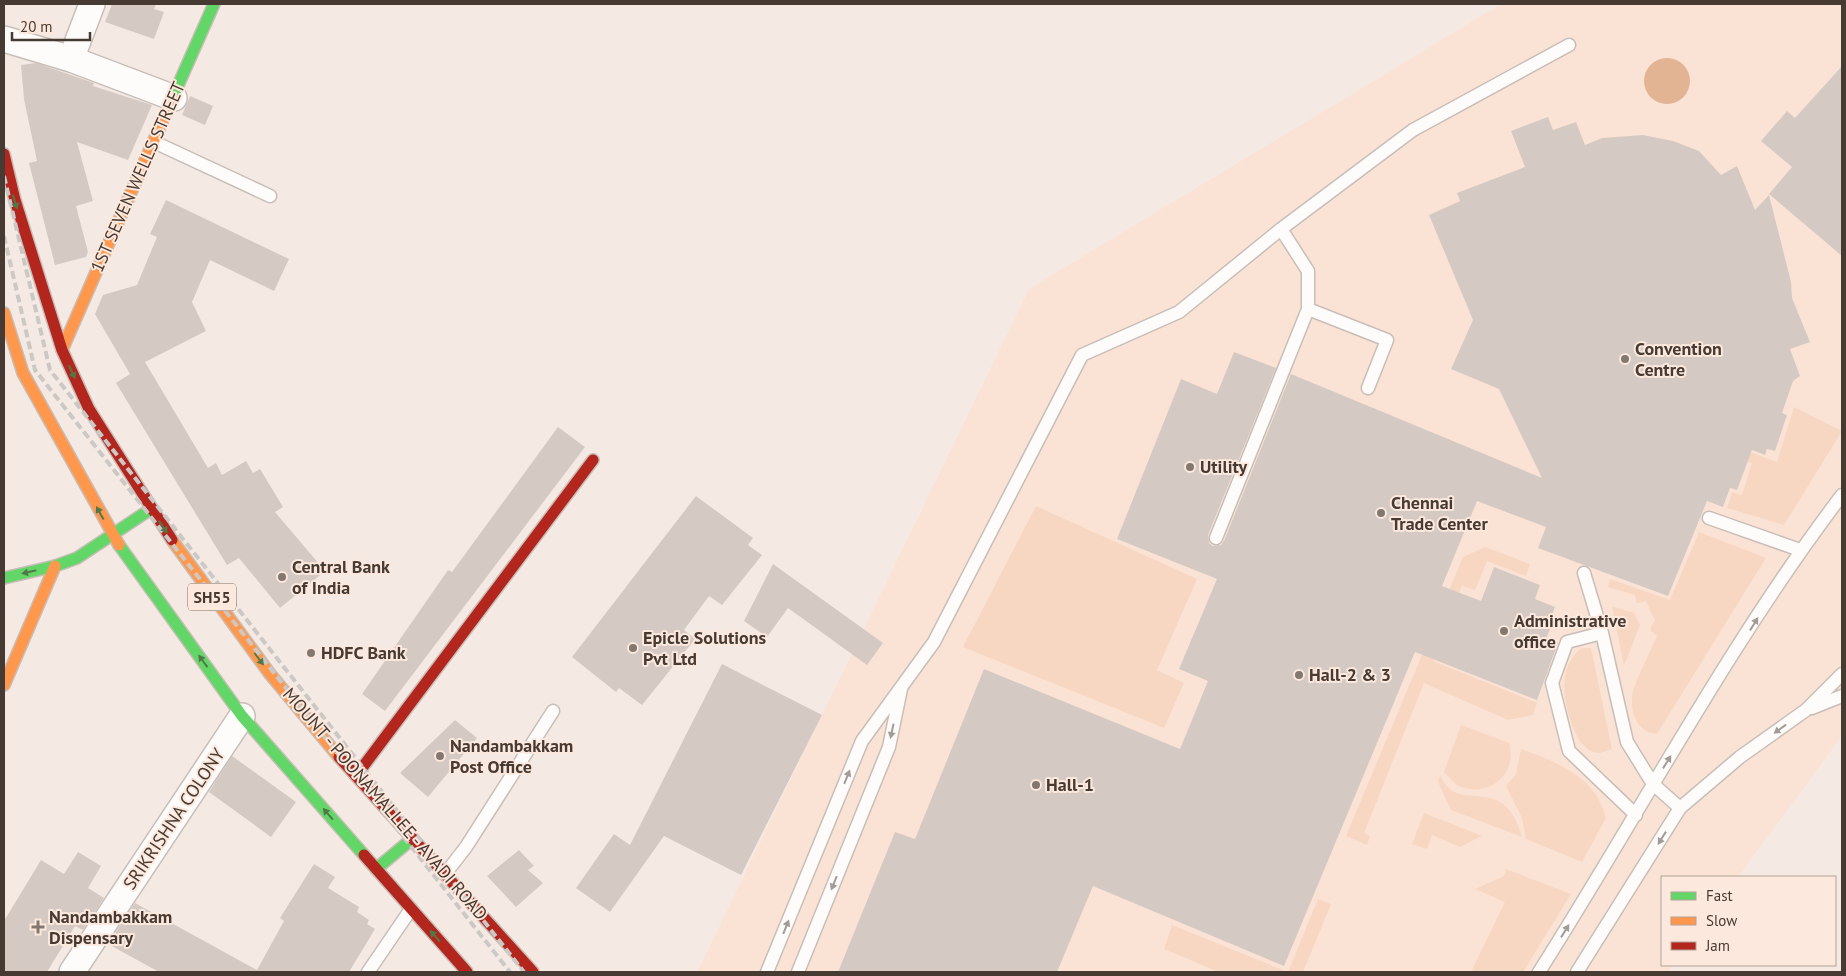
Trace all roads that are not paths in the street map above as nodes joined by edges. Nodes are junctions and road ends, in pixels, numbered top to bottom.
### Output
1 (92, 4) edge
2 (214, 4) edge
3 (4, 38) edge
4 (1569, 45) dead end
5 (71, 59) junction
6 (174, 98) junction
7 (154, 142) junction
8 (4, 154) edge
9 (270, 196) dead end
10 (1281, 229) junction
11 (1308, 309) junction
12 (4, 313) edge
13 (62, 350) junction
14 (1368, 388) dead end
15 (593, 460) dead end
16 (1842, 495) edge
17 (151, 509) junction
18 (1709, 518) dead end
19 (112, 535) junction
20 (1216, 538) dead end
21 (1800, 550) junction
22 (55, 566) junction
23 (1584, 573) dead end
24 (4, 578) edge
25 (1602, 633) junction
26 (1842, 674) edge
27 (4, 684) edge
28 (902, 684) junction
29 (1842, 696) edge
30 (1806, 710) junction
31 (553, 711) dead end
32 (242, 716) junction
33 (356, 776) junction
34 (1653, 784) junction
35 (1680, 808) junction
36 (1636, 814) junction
37 (412, 839) junction
38 (376, 869) junction
39 (445, 874) junction
40 (411, 909) junction
41 (72, 972) edge
42 (368, 972) edge
43 (467, 972) edge
44 (533, 972) edge
45 (767, 972) edge
46 (798, 972) edge
47 (1539, 972) edge
48 (1577, 972) edge

1 - 5 street
2 - 6 main road, 1ST SEVEN WELLS STREET
3 - 5 street
4 - 10 lane
5 - 6 street
6 - 7 main road, 1ST SEVEN WELLS STREET
7 - 9 lane
7 - 13 main road, 1ST SEVEN WELLS STREET
8 -> 13 main road, MOUNT - POONAMALLEE - AVADI ROAD / SH55
10 - 11 lane
10 - 28 lane
11 - 14 lane
11 - 20 lane
19 -> 12 main road, SH55
13 -> 17 main road, MOUNT - POONAMALLEE - AVADI ROAD / SH55
15 - 33 main road
16 - 21 lane
17 - 19 main road
17 -> 33 main road, MOUNT - POONAMALLEE - AVADI ROAD / SH55
18 - 21 lane
19 - 22 main road
32 -> 19 main road, SH55
34 -> 21 lane
22 -> 24 main road
22 - 27 main road
23 - 25 lane
25 - 34 lane
25 - 36 lane
26 - 30 lane
45 -> 28 lane
28 -> 46 lane
29 - 30 lane
30 -> 35 lane
31 - 39 lane
38 -> 32 main road, SH55
32 - 41 street, SRIKRISHNA COLONY
33 - 37 main road, MOUNT - POONAMALLEE - AVADI ROAD / SH55
34 - 35 lane
34 - 36 lane
35 -> 48 lane
47 -> 36 lane
37 - 38 main road
37 - 39 main road, MOUNT - POONAMALLEE - AVADI ROAD / SH55
38 - 40 main road, SH55
39 - 44 main road, MOUNT - POONAMALLEE - AVADI ROAD / SH55
40 - 42 lane
43 -> 40 main road, SH55

